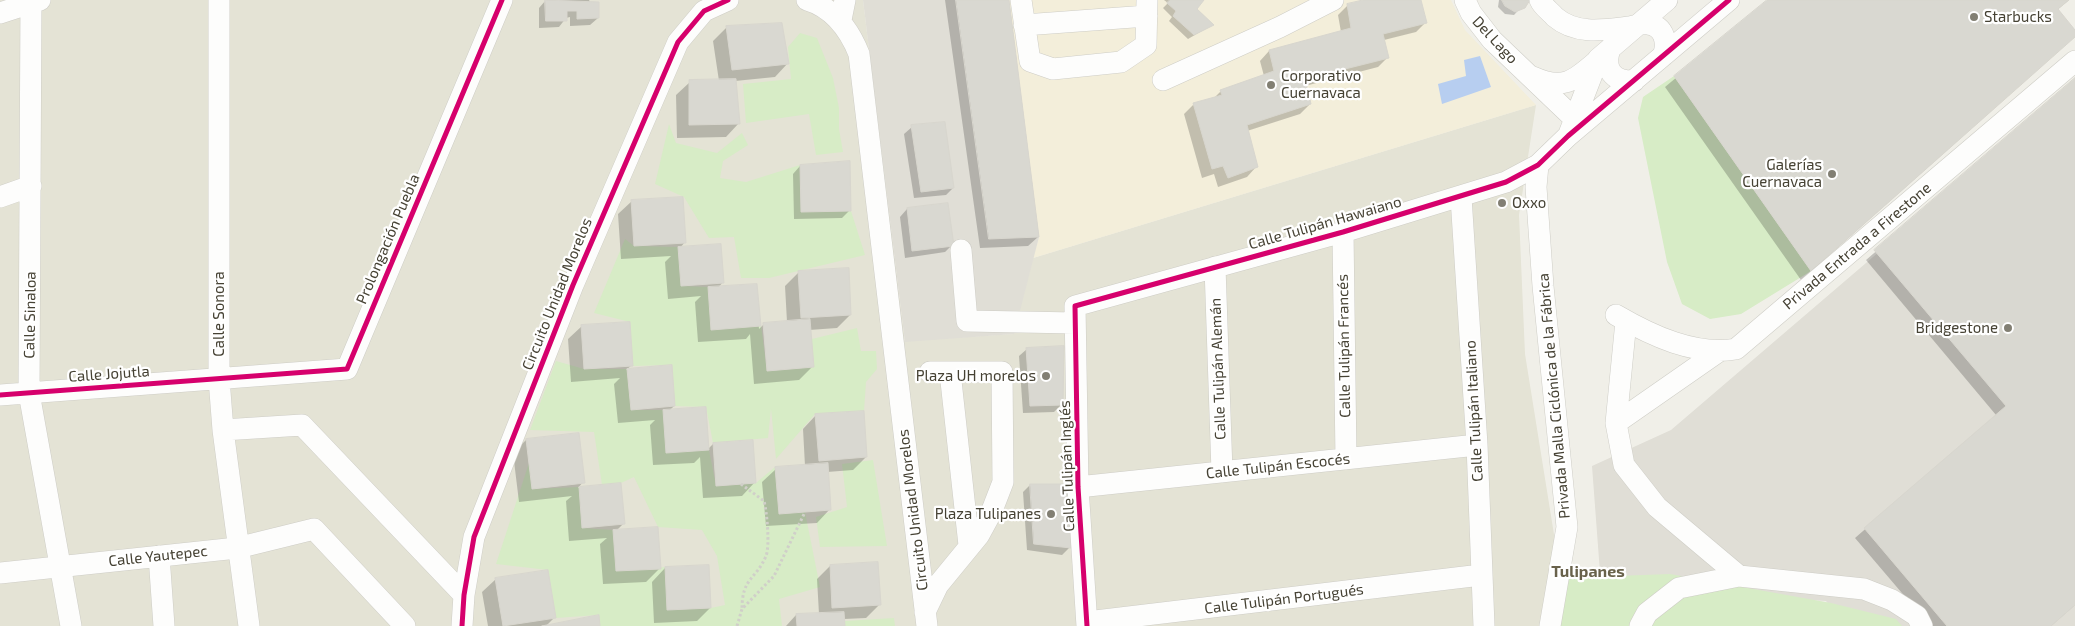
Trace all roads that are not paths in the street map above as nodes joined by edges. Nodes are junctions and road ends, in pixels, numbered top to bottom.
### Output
1 (219, 0) edge
2 (502, 0) edge
3 (728, 0) edge
4 (807, 0) edge
5 (1021, 0) edge
6 (1333, 0) edge
7 (1465, 0) edge
8 (1540, 0) edge
9 (1667, 0) edge
10 (34, 1) edge
11 (1726, 1) edge
12 (1147, 8) edge
13 (843, 10) edge
14 (1704, 10) edge
15 (0, 13) edge
16 (1024, 25) junction
17 (1638, 26) junction
18 (1604, 54) junction
19 (1663, 56) junction
20 (2075, 61) edge
21 (1531, 76) junction
22 (1163, 80) dead end
23 (1634, 81) junction
24 (1575, 127) junction
25 (1538, 165) junction
26 (32, 186) junction
27 (0, 197) edge
28 (1461, 197) junction
29 (1343, 232) junction
30 (961, 250) dead end
31 (1214, 267) junction
32 (1075, 314) junction
33 (1718, 352) junction
34 (219, 379) junction
35 (29, 393) junction
36 (0, 395) edge
37 (1616, 423) junction
38 (223, 430) junction
39 (1477, 445) junction
40 (1346, 459) junction
41 (1222, 472) junction
42 (1078, 487) junction
43 (969, 546) junction
44 (237, 548) junction
45 (159, 556) junction
46 (61, 567) junction
47 (0, 573) edge
48 (1481, 575) junction
49 (1739, 576) junction
50 (464, 595) junction
51 (926, 619) edge
52 (1087, 624) edge
53 (71, 626) edge
54 (164, 626) edge
55 (249, 626) edge
56 (405, 626) edge
57 (462, 626) edge
58 (1484, 626) edge
59 (1550, 626) edge
60 (1640, 626) edge
61 (1922, 626) edge

1 - 34 street, Calle Sonora
2 - 34 street, Prolongación Puebla
3 - 50 street, Circuito Unidad Morelos
4 - 13 street, Circuito Unidad Morelos
5 - 16 street
6 - 22 street
7 - 21 street, Del Lago
8 - 17 street
9 - 17 street, Calle Tulipán Hawaiano
10 - 15 street
10 - 26 street, Calle Sinaloa
11 - 14 street, Calle Tulipán Hawaiano
12 - 16 street
12 - 16 street
13 - 51 street, Circuito Unidad Morelos
14 - 19 street, Calle Tulipán Hawaiano
17 - 18 street, Calle Tulipán Hawaiano
17 - 19 street
18 - 21 street, Del Lago
18 - 23 street
18 - 24 street, Calle Tulipán Hawaiano
19 - 23 street, Calle Tulipán Hawaiano
20 - 33 street, Privada Entrada a Firestone
21 - 24 street, Del Lago
23 - 24 street, Calle Tulipán Hawaiano
24 - 25 street, Calle Tulipán Hawaiano
25 - 28 street, Calle Tulipán Hawaiano
25 - 59 street, Privada Malla Ciclónica de la Fábrica
26 - 27 street
26 - 35 street, Calle Sinaloa
28 - 29 street, Calle Tulipán Hawaiano
28 - 39 street, Calle Tulipán Italiano
29 - 31 street, Calle Tulipán Hawaiano
29 - 40 street, Calle Tulipán Francés
30 - 32 street, Calle Tulipán Hawaiano
31 - 32 street, Calle Tulipán Hawaiano
31 - 41 street, Calle Tulipán Alemán
32 - 42 street, Calle Tulipán Inglés
33 - 37 street
33 - 37 street, Privada Entrada a Firestone
34 - 35 street, Calle Jojutla
34 - 38 street, Calle Sonora
35 - 36 street, Calle Jojutla
35 - 46 street, Calle Sinaloa
37 - 49 street
38 - 44 street, Calle Sonora
38 - 50 street
39 - 40 street, Calle Tulipán Escocés
39 - 48 street, Calle Tulipán Italiano
40 - 41 street, Calle Tulipán Escocés
41 - 42 street, Calle Tulipán Escocés
42 - 52 street, Calle Tulipán Inglés
43 - 43 street
43 - 51 street
44 - 45 street, Calle Yautepec
44 - 55 street, Calle Sonora
44 - 56 street, Calle Yautepec
45 - 46 street, Calle Yautepec
45 - 54 street
46 - 47 street, Calle Yautepec
46 - 53 street, Calle Sinaloa
48 - 52 street, Calle Tulipán Portugués
48 - 58 street, Calle Tulipán Italiano
49 - 60 street
49 - 61 street
50 - 57 street, Circuito Unidad Morelos

